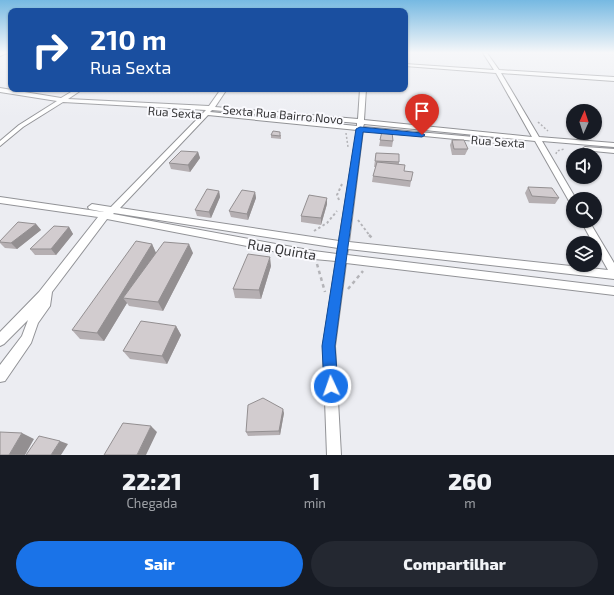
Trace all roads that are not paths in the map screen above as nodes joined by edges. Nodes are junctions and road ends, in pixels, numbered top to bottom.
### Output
1 (499, 74) edge
2 (552, 74) edge
3 (614, 79) edge
4 (10, 92) edge
5 (75, 92) edge
6 (222, 92) edge
7 (363, 92) edge
8 (0, 95) edge
9 (59, 102) junction
10 (208, 111) junction
11 (359, 125) junction
12 (539, 142) junction
13 (0, 144) edge
14 (614, 145) edge
15 (614, 152) edge
16 (568, 192) edge
17 (0, 194) edge
18 (0, 200) edge
19 (109, 213) junction
20 (588, 228) edge
21 (343, 245) junction
22 (340, 258) junction
23 (614, 274) edge
24 (48, 291) junction
25 (614, 291) edge
26 (0, 340) edge
27 (0, 376) edge
28 (334, 455) edge

1 - 12 street
2 - 3 street
4 - 9 street
5 - 9 street
6 - 10 street
7 - 11 street
8 - 9 street, Rua Sexta
9 - 10 street, Rua Sexta
9 - 13 street
10 - 11 street, Sexta Rua Bairro Novo
10 - 11 street, Rua Sexta
10 - 19 street
11 - 12 street, Rua Sexta
11 - 21 street
12 - 14 street
12 - 15 street, Rua Sexta
12 - 16 street
17 - 19 street, Rua Quinta
18 - 19 street, Rua Quinta
19 - 21 street, Rua Quinta
19 - 22 street, Rua Quinta
19 - 24 street
20 - 23 street
21 - 22 street
21 - 23 street, Rua Quinta
22 - 25 street, Rua Quinta
22 - 28 street
24 - 26 street
24 - 27 street

